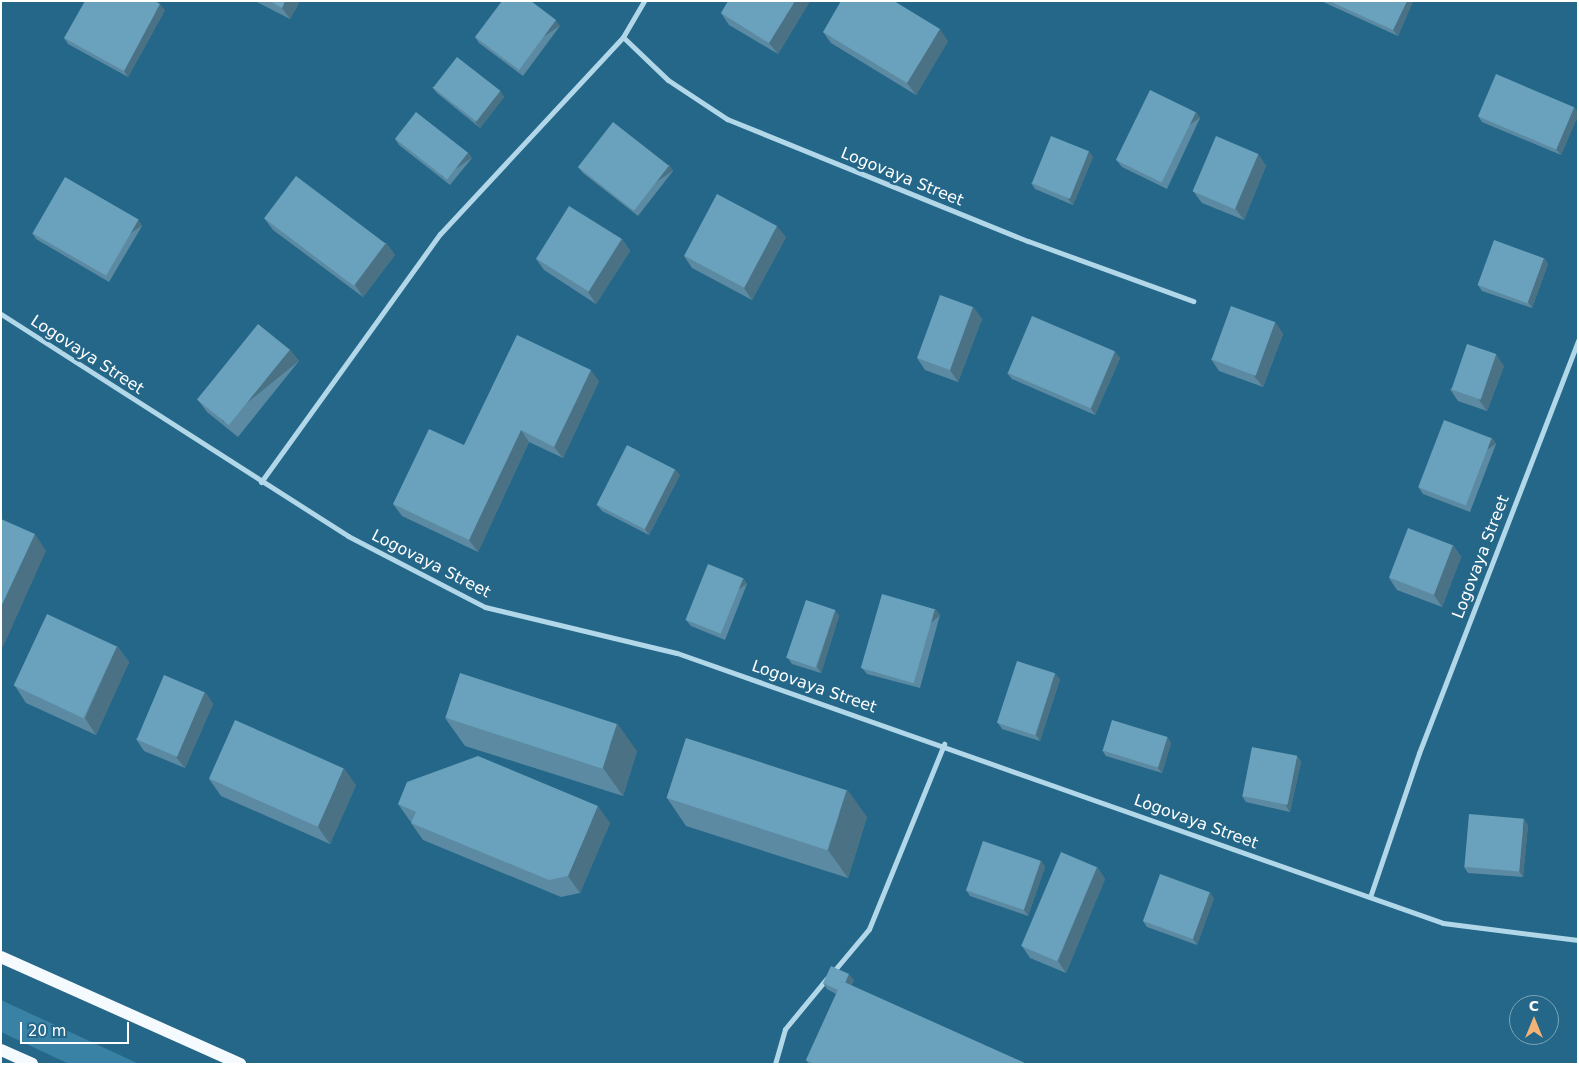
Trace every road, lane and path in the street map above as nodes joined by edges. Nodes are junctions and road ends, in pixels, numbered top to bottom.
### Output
1 (644, 1) edge
2 (623, 38) junction
3 (1193, 301) dead end
4 (1, 314) edge
5 (1578, 340) edge
6 (262, 482) junction
7 (944, 744) junction
8 (1370, 897) junction
9 (1578, 940) edge
10 (1, 957) edge
11 (1, 1050) edge
12 (32, 1064) edge
13 (240, 1064) edge
14 (775, 1064) edge

1 - 2 street
2 - 3 street, Logovaya Street
2 - 6 street
4 - 6 street, Logovaya Street
5 - 8 street, Logovaya Street
6 - 7 street, Logovaya Street
7 - 8 street, Logovaya Street
7 - 14 street
8 - 9 street, Logovaya Street
10 - 13 main road
11 - 12 main road

